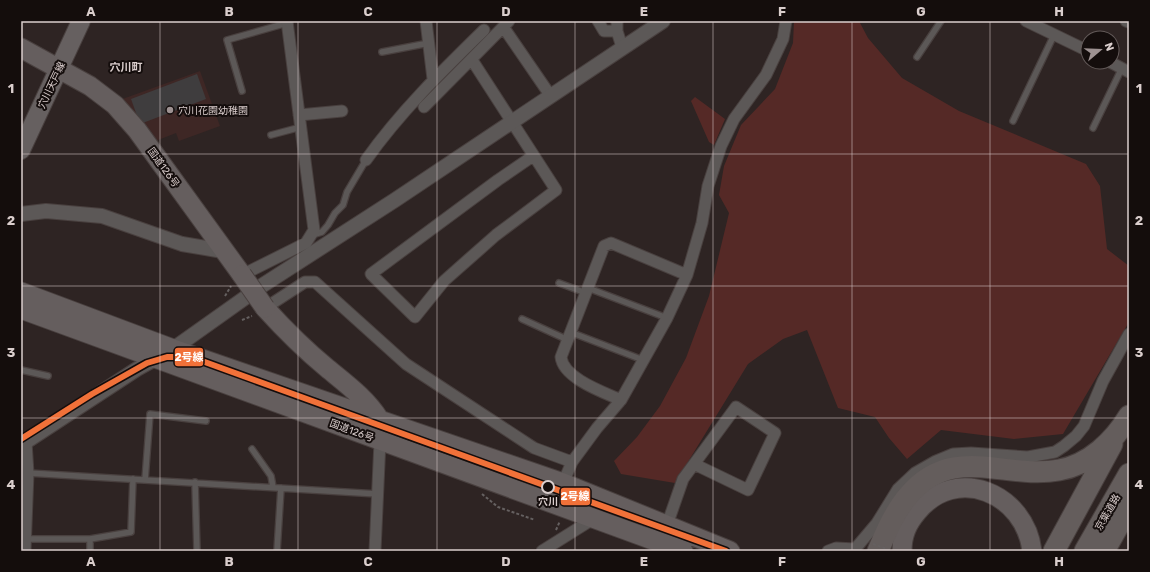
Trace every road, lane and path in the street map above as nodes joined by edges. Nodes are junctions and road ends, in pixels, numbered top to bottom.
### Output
1 (81, 21) edge
2 (426, 21) edge
3 (598, 21) edge
4 (663, 21) edge
5 (786, 21) edge
6 (941, 21) edge
7 (1026, 21) edge
8 (1126, 21) edge
9 (287, 22) edge
10 (1129, 22) edge
11 (506, 25) edge
12 (617, 26) edge
13 (484, 30) dead end
14 (1054, 35) junction
15 (429, 43) junction
16 (622, 47) junction
17 (1080, 47) edge
18 (21, 48) edge
19 (382, 52) dead end
20 (916, 57) dead end
21 (472, 60) junction
22 (59, 68) junction
23 (1125, 70) edge
24 (433, 79) junction
25 (242, 91) dead end
26 (550, 95) junction
27 (424, 107) dead end
28 (342, 111) dead end
29 (299, 115) junction
30 (1013, 121) dead end
31 (511, 122) junction
32 (301, 127) junction
33 (1093, 128) dead end
34 (271, 134) dead end
35 (21, 150) edge
36 (534, 156) junction
37 (366, 160) joint
38 (21, 214) edge
39 (310, 236) junction
40 (223, 251) junction
41 (687, 275) junction
42 (237, 280) junction
43 (559, 283) dead end
44 (587, 290) junction
45 (21, 292) edge
46 (221, 302) dead end
47 (21, 309) edge
48 (259, 311) junction
49 (667, 318) junction
50 (522, 319) dead end
51 (242, 320) dead end
52 (1129, 334) edge
53 (569, 336) junction
54 (165, 354) junction
55 (643, 360) junction
56 (21, 370) edge
57 (48, 376) dead end
58 (621, 400) junction
59 (379, 419) junction
60 (206, 421) dead end
61 (1126, 421) edge
62 (380, 441) junction
63 (23, 444) edge
64 (252, 449) dead end
65 (572, 462) junction
66 (694, 464) junction
67 (28, 473) junction
68 (1129, 474) edge
69 (132, 479) junction
70 (145, 480) junction
71 (195, 482) junction
72 (563, 483) junction
73 (273, 487) junction
74 (280, 488) junction
75 (378, 494) junction
76 (1129, 507) edge
77 (561, 519) dead end
78 (594, 519) junction
79 (667, 525) junction
80 (554, 534) dead end
81 (90, 539) junction
82 (25, 548) edge
83 (885, 549) edge
84 (90, 551) edge
85 (197, 551) edge
86 (277, 551) edge
87 (375, 551) edge
88 (542, 551) edge
89 (683, 551) edge
90 (730, 551) edge
91 (828, 551) edge
92 (1032, 551) edge
93 (1054, 551) edge
94 (1085, 551) edge
95 (1104, 551) edge

1 - 22 main road, 穴川天戸線
2 - 15 street
3 - 12 street
4 - 16 street
5 - 41 street
6 - 20 lane
7 - 14 street
8 - 10 street
9 - 25 lane
9 - 29 street
11 - 21 street
11 - 26 street
12 - 16 street
13 - 24 street
14 - 17 street
14 - 30 lane
15 - 19 lane
15 - 24 street
16 - 26 street
18 - 22 highway, 国道126号
21 - 27 street
21 - 31 street
22 - 35 main road, 穴川天戸線
22 - 40 highway, 国道126号
23 - 33 lane
24 - 37 street
26 - 31 street
28 - 29 street
29 - 32 street
31 - 36 street
31 - 54 street
32 - 34 lane
32 - 39 street
36 - 36 street
37 - 39 lane
38 - 40 street
39 - 42 street
40 - 42 highway, 国道126号
41 - 44 street
41 - 49 street
42 - 46 path
42 - 48 highway, 国道126号, bridge
43 - 44 lane
44 - 49 lane
44 - 53 street
45 - 54 highway, 国道126号
47 - 54 highway, 国道126号
48 - 51 path
48 - 59 highway, 国道126号
48 - 65 street
49 - 55 street
50 - 53 lane
52 - 91 street
53 - 55 lane
53 - 58 street
54 - 59 highway, 国道126号
54 - 62 highway, 国道126号
54 - 63 street
55 - 58 street
56 - 57 lane
58 - 65 street
59 - 72 highway, 国道126号
60 - 70 lane
61 - 83 highway
61 - 93 highway
62 - 75 street
62 - 78 highway, 国道126号
63 - 67 street
64 - 73 lane
65 - 72 street
66 - 66 street
66 - 79 street
67 - 69 lane
67 - 82 street
68 - 94 highway, 京葉道路
69 - 70 lane
69 - 81 lane
70 - 71 lane
71 - 73 lane
71 - 85 lane
72 - 79 highway, 国道126号
73 - 74 lane
74 - 75 lane
74 - 86 lane
75 - 87 street
76 - 95 highway, 京葉道路
77 - 80 path
78 - 88 street
78 - 89 highway, 国道126号
79 - 90 highway, 国道126号
81 - 82 lane
81 - 84 lane
83 - 92 highway

